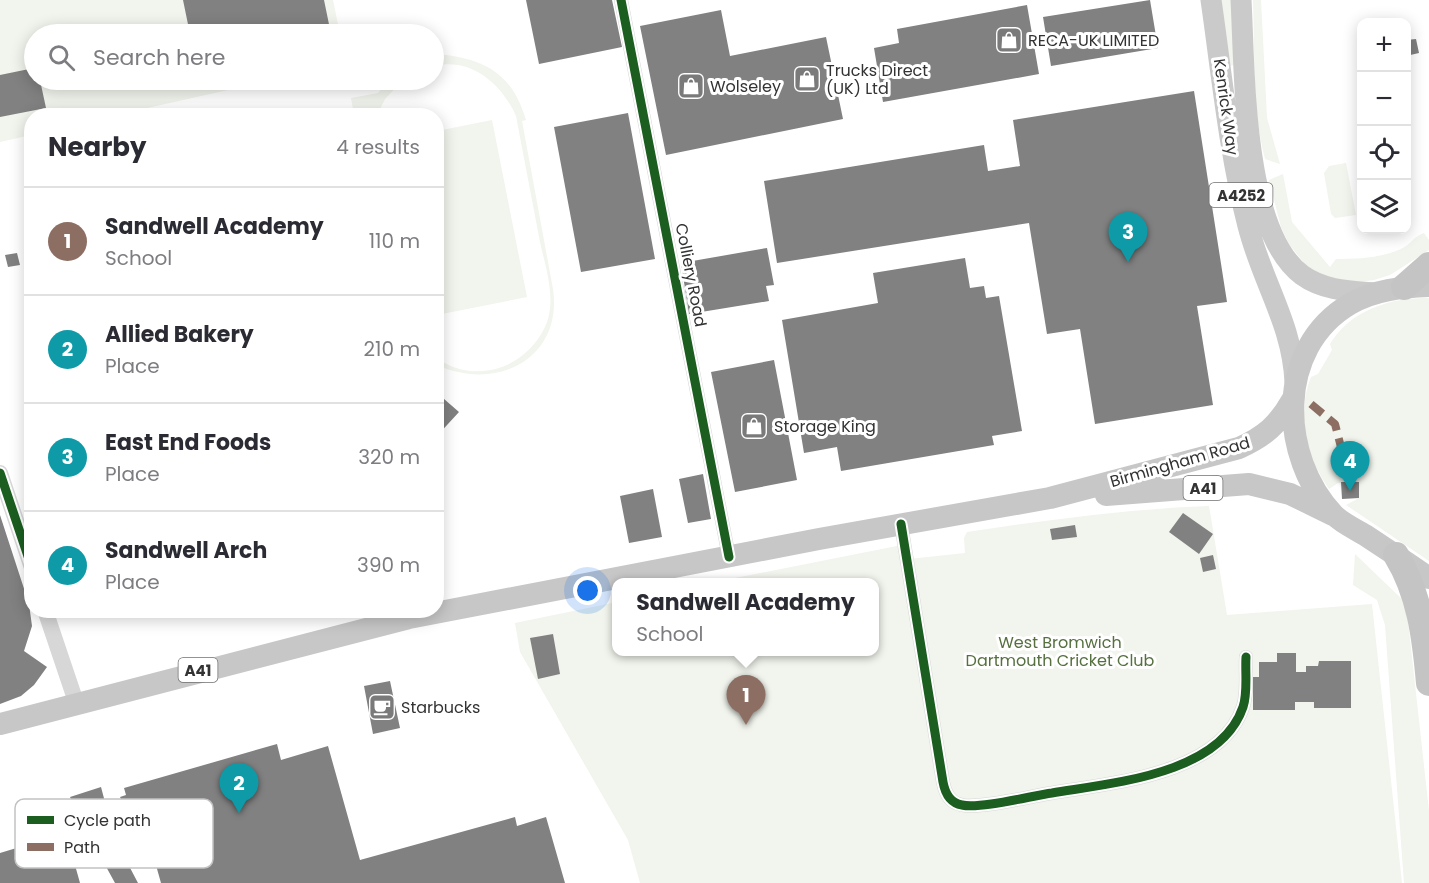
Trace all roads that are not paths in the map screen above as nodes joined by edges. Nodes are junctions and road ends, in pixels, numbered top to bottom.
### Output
1 (621, 0) edge
2 (1211, 0) edge
3 (1240, 0) edge
4 (1429, 265) edge
5 (1417, 286) edge
6 (1377, 293) junction
7 (1294, 392) junction
8 (0, 473) edge
9 (1050, 498) junction
10 (1335, 515) junction
11 (901, 524) junction
12 (24, 544) edge
13 (1396, 555) junction
14 (729, 557) junction
15 (619, 578) edge
16 (1429, 578) edge
17 (612, 579) edge
18 (444, 611) edge
19 (48, 618) edge
20 (409, 618) edge
21 (1246, 657) dead end
22 (1429, 683) edge
23 (75, 702) junction
24 (0, 724) edge

1 - 14 street, Colliery Road
2 - 7 main road, Kenrick Way / A4252
3 - 6 main road, Kenrick Way / A4252
4 - 5 highway
5 - 6 highway, A41
6 - 7 highway, A41
7 - 9 highway, Birmingham Road / A41
7 - 10 highway, A41
8 - 12 street
9 - 10 highway, Birmingham Road / A41
9 - 11 highway, Birmingham Road / A41
10 - 13 highway, A41
11 - 14 highway, Birmingham Road / A41
11 - 21 street
13 - 16 highway, A41
13 - 22 highway
14 - 15 highway, Birmingham Road / A41
17 - 18 highway, Birmingham Road / A41
19 - 23 street
20 - 23 highway, Birmingham Road / A41
23 - 24 highway, Birmingham Road / A41

